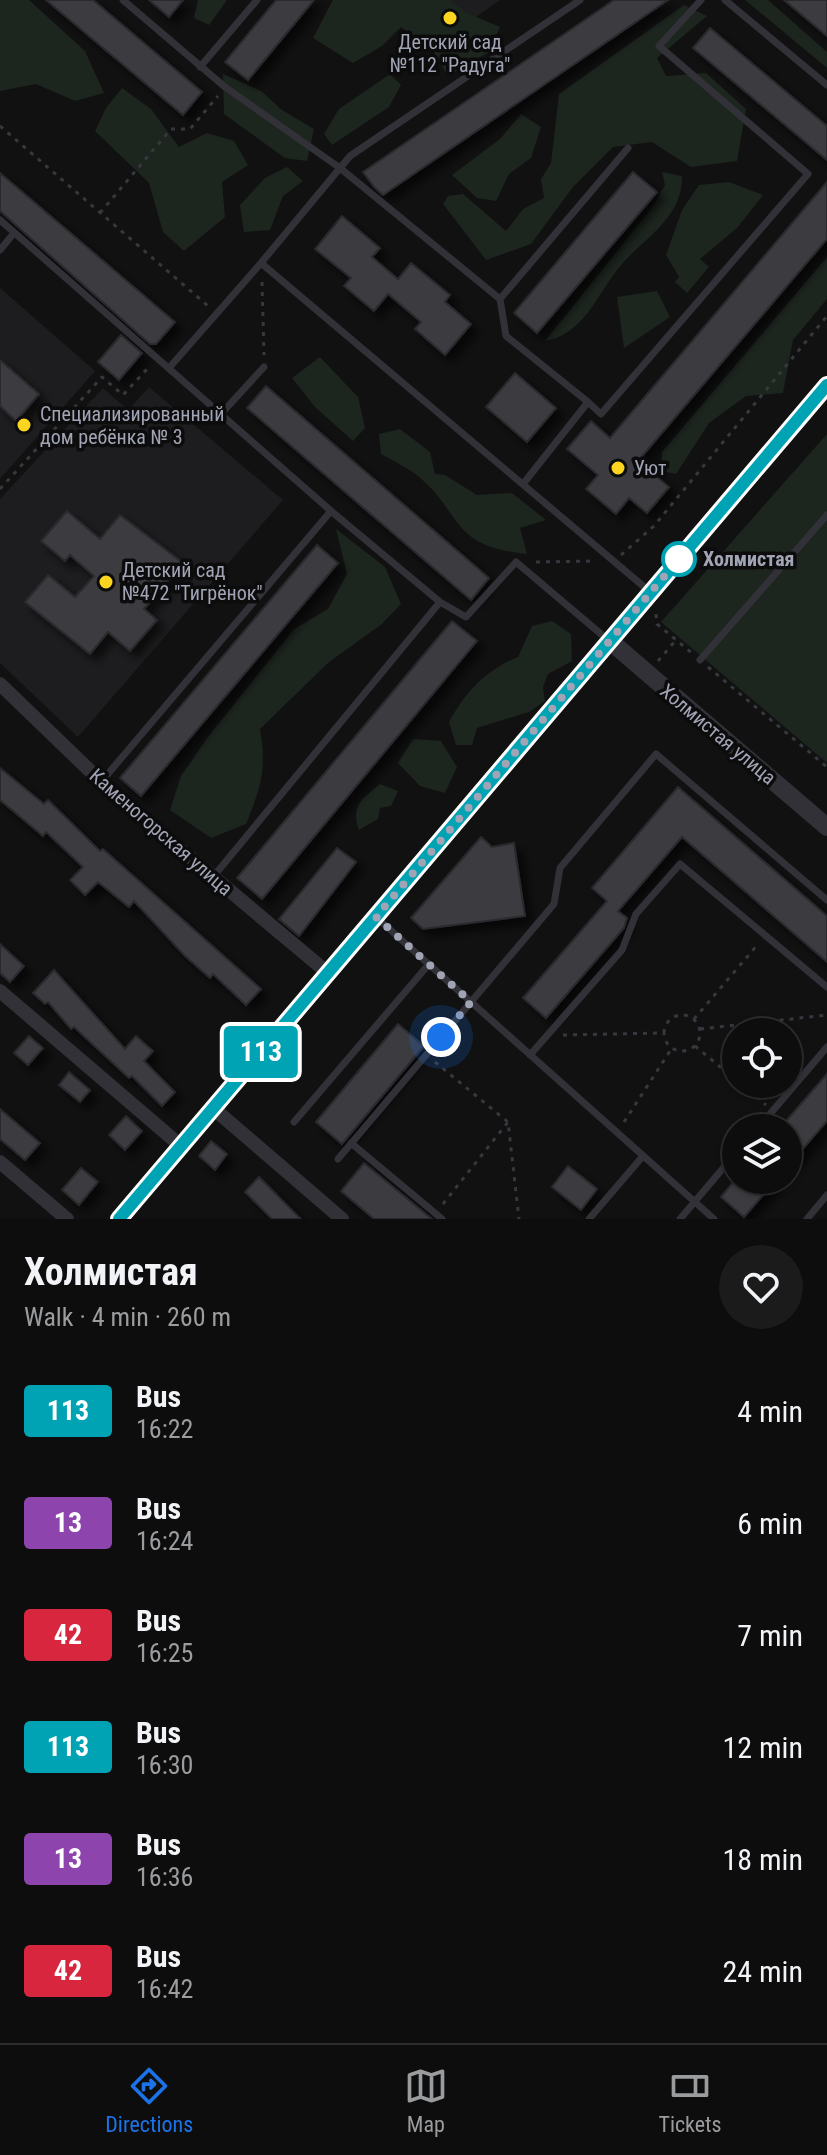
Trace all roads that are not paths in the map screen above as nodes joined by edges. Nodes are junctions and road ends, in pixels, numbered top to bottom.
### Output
1 (123, 0) edge
2 (257, 0) edge
3 (580, 0) edge
4 (701, 0) edge
5 (725, 0) edge
6 (200, 67) junction
7 (827, 85) edge
8 (628, 148) dead end
9 (340, 168) junction
10 (0, 220) edge
11 (14, 233) junction
12 (0, 250) edge
13 (261, 263) junction
14 (500, 299) junction
15 (264, 367) road end
16 (169, 368) junction
17 (827, 385) edge
18 (588, 402) junction
19 (221, 414) junction
20 (523, 484) junction
21 (331, 511) junction
22 (827, 515) edge
23 (651, 592) junction
24 (440, 602) junction
25 (610, 641) junction
26 (700, 660) road end
27 (0, 684) edge
28 (101, 782) junction
29 (827, 827) edge
30 (213, 877) junction
31 (827, 900) edge
32 (376, 917) junction
33 (429, 964) junction
34 (328, 973) junction
35 (827, 987) edge
36 (0, 991) edge
37 (471, 1002) junction
38 (827, 1047) edge
39 (530, 1055) junction
40 (213, 1108) junction
41 (770, 1114) edge
42 (294, 1122) dead end
43 (351, 1143) junction
44 (181, 1146) junction
45 (643, 1156) junction
46 (338, 1159) dead end
47 (0, 1162) edge
48 (722, 1170) edge
49 (827, 1195) edge
50 (695, 1202) junction
51 (439, 1216) edge
52 (67, 1219) edge
53 (119, 1219) edge
54 (342, 1219) edge
55 (589, 1219) edge
56 (680, 1219) edge
57 (714, 1219) edge
58 (807, 1219) edge

1 - 6 lane
2 - 6 lane
3 - 9 lane
4 - 18 lane
5 - 7 lane
6 - 9 lane
8 - 14 lane
9 - 13 lane
9 - 14 lane
10 - 11 lane
11 - 12 lane
11 - 16 lane
13 - 16 lane
13 - 20 lane
14 - 18 lane
15 - 19 lane
16 - 19 lane
17 - 23 street
18 - 20 lane
19 - 21 lane
20 - 23 lane
21 - 24 lane
21 - 28 lane
22 - 26 lane
23 - 25 street
24 - 25 lane
24 - 30 lane
25 - 29 street, Холмистая улица
25 - 32 street
27 - 28 street, Каменогорская улица
28 - 30 street, Каменогорская улица
30 - 34 street, Каменогорская улица
31 - 37 lane
32 - 33 lane
32 - 34 street
33 - 37 lane
33 - 42 lane
34 - 40 street
35 - 39 lane
36 - 44 street
37 - 39 lane
37 - 43 lane
38 - 41 lane
39 - 45 lane
40 - 44 street
40 - 54 street
43 - 46 lane
43 - 51 lane
44 - 53 street
45 - 50 lane
45 - 55 lane
47 - 52 street
48 - 50 lane
49 - 58 lane
50 - 56 lane
50 - 57 lane

